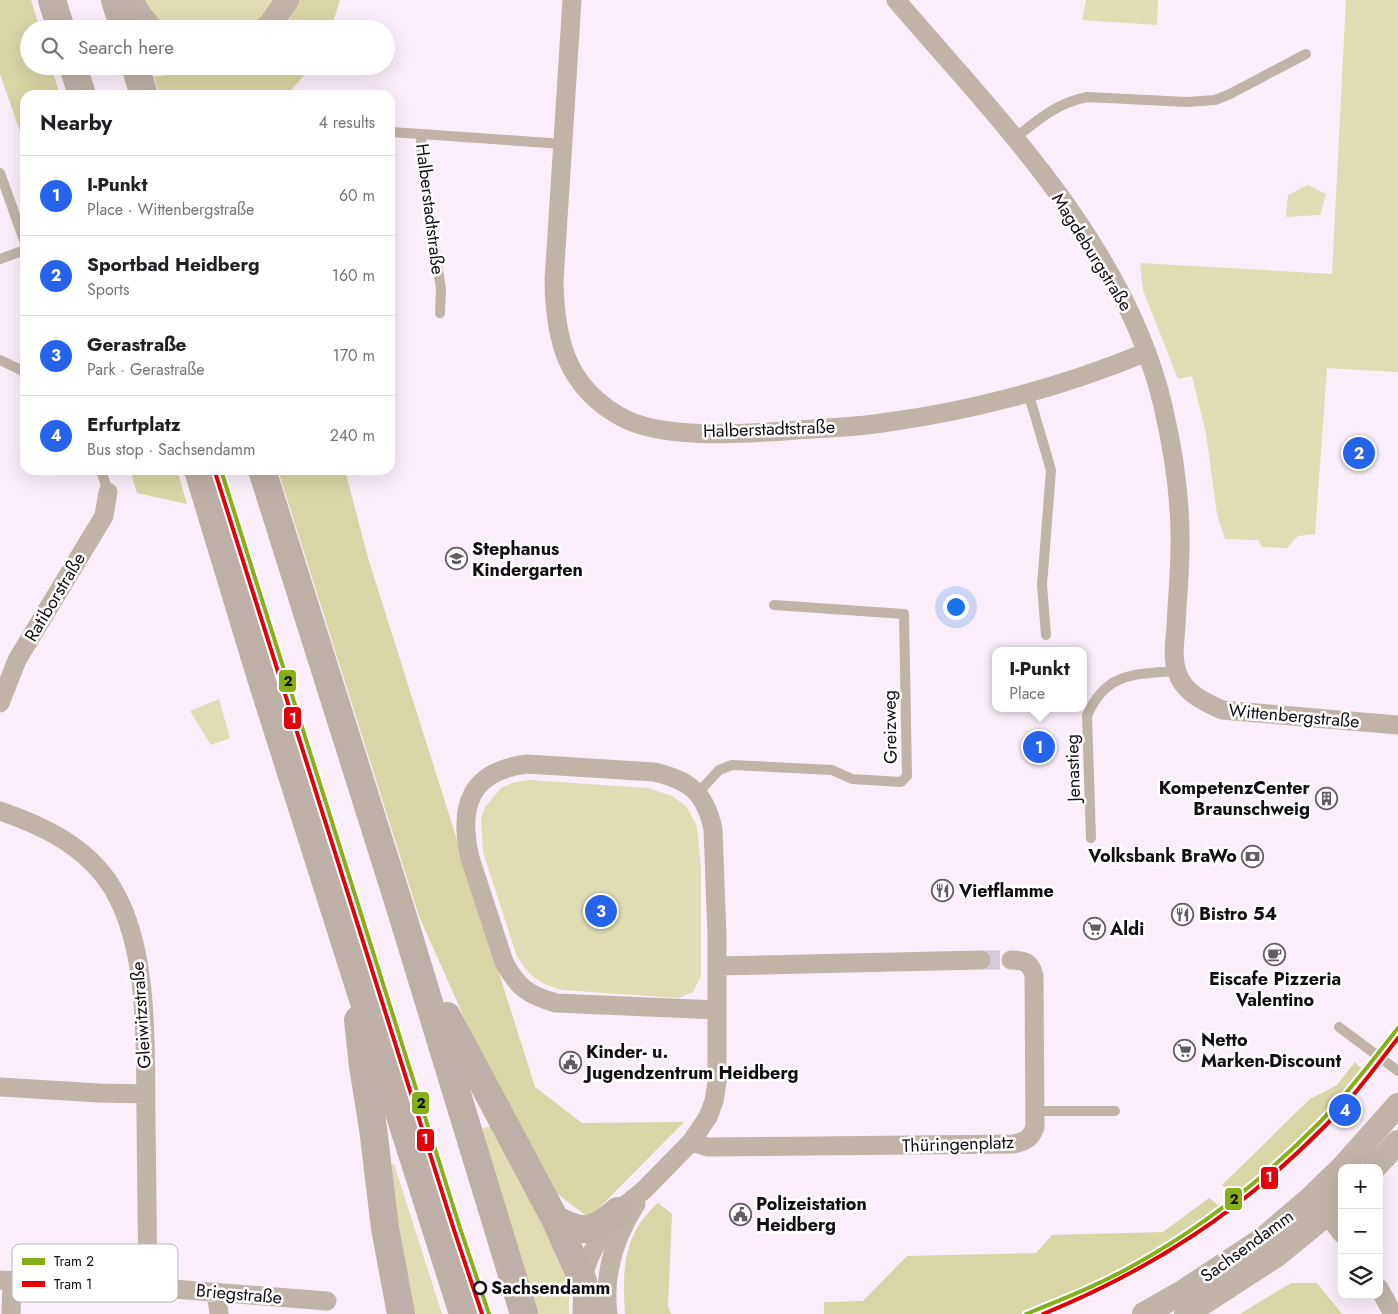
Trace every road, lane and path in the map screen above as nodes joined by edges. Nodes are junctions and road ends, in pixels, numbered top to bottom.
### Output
1 (52, 0) edge
2 (115, 0) edge
3 (129, 0) edge
4 (287, 0) edge
5 (572, 0) edge
6 (896, 0) edge
7 (58, 20) edge
8 (121, 20) edge
9 (141, 20) edge
10 (274, 20) edge
11 (1306, 54) dead end
12 (76, 75) edge
13 (138, 75) edge
14 (80, 90) edge
15 (143, 90) edge
16 (395, 132) edge
17 (421, 134) junction
18 (1015, 138) junction
19 (563, 144) junction
20 (0, 173) edge
21 (20, 230) edge
22 (20, 252) edge
23 (0, 259) edge
24 (440, 313) dead end
25 (1147, 352) junction
26 (0, 360) edge
27 (20, 370) edge
28 (1028, 392) junction
29 (103, 475) edge
30 (200, 475) edge
31 (264, 475) edge
32 (108, 492) joint
33 (774, 605) dead end
34 (1046, 634) dead end
35 (1176, 671) junction
36 (0, 703) edge
37 (1398, 725) edge
38 (698, 793) junction
39 (0, 811) edge
40 (1091, 838) dead end
41 (399, 904) junction
42 (981, 960) tunnel mouth
43 (1011, 960) tunnel mouth
44 (352, 964) junction
45 (718, 966) junction
46 (718, 1010) junction
47 (1339, 1027) dead end
48 (1398, 1071) edge
49 (0, 1087) edge
50 (146, 1094) junction
51 (1398, 1104) edge
52 (1115, 1111) dead end
53 (1035, 1119) junction
54 (690, 1142) junction
55 (1398, 1142) edge
56 (1346, 1164) edge
57 (1378, 1164) edge
58 (1338, 1177) edge
59 (644, 1190) junction
60 (1327, 1203) edge
61 (618, 1211) junction
62 (555, 1219) junction
63 (1338, 1226) edge
64 (148, 1244) edge
65 (583, 1280) junction
66 (6, 1281) edge
67 (178, 1289) edge
68 (216, 1292) junction
69 (1383, 1295) edge
70 (328, 1301) dead end
71 (11, 1314) edge
72 (219, 1314) edge
73 (401, 1314) edge
74 (463, 1314) edge
75 (524, 1314) edge
76 (582, 1314) edge
77 (599, 1314) edge
78 (608, 1314) edge
79 (1144, 1314) edge
80 (1186, 1314) edge
81 (1393, 1314) edge

1 - 7 highway
2 - 8 highway
3 - 9 highway
4 - 10 street
5 - 19 street, Halberstadtstraße
6 - 18 street, Magdeburgstraße
11 - 18 lane
12 - 14 highway
13 - 15 highway
16 - 17 lane, Halberstadtstraße
17 - 19 lane, Halberstadtstraße
17 - 24 lane, Halberstadtstraße
18 - 25 street, Magdeburgstraße
19 - 28 street, Halberstadtstraße
20 - 21 lane
22 - 23 lane
25 - 28 street, Halberstadtstraße
25 - 35 street, Magdeburgstraße
26 - 27 lane
28 - 34 lane
29 - 32 lane
30 - 44 highway
31 - 41 highway
32 - 36 street, Ratiborstraße
33 - 38 lane, Greizweg
35 - 37 street, Wittenbergstraße
35 - 40 lane, Jenastieg
38 - 45 street
38 - 46 street
39 - 50 street, Gleiwitzstraße
41 - 62 highway
41 - 75 highway
42 - 45 street
43 - 53 street
44 - 73 highway
44 - 74 highway
45 - 46 street
46 - 54 street
47 - 48 lane
49 - 50 street
50 - 64 street, Gleiwitzstraße
51 - 56 street, Sachsendamm
52 - 53 lane
53 - 54 street, Thüringenplatz
54 - 59 street
55 - 57 street
58 - 60 street, Sachsendamm
59 - 61 street
59 - 78 street
60 - 63 street
60 - 79 street, Sachsendamm
60 - 80 street, Sachsendamm
61 - 62 highway
61 - 65 street
62 - 65 highway
65 - 76 street
65 - 77 street
66 - 71 street
67 - 68 street, Briegstraße
68 - 70 street, Briegstraße
68 - 72 street
69 - 81 street

